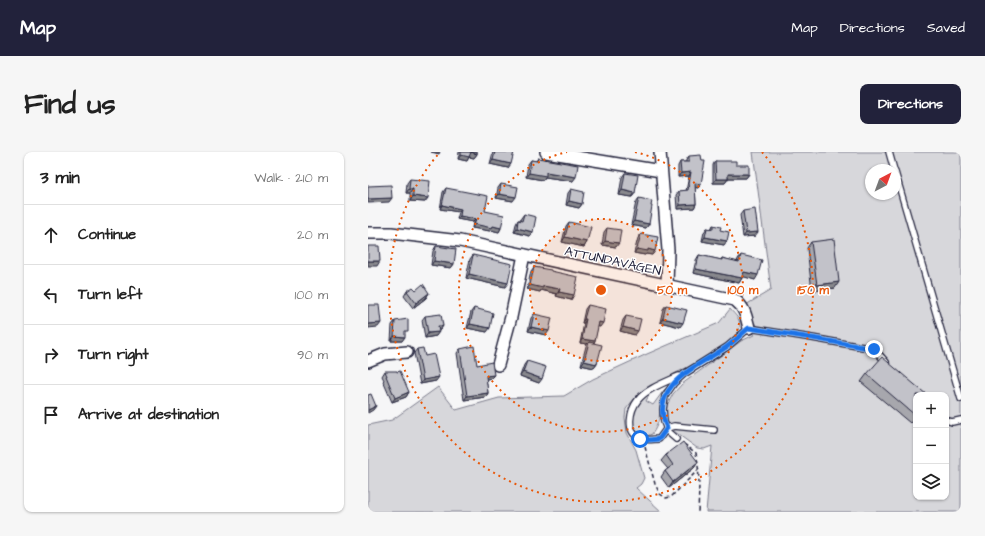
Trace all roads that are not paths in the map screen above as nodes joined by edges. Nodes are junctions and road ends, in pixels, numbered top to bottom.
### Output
1 (546, 152) edge
2 (660, 152) edge
3 (889, 152) edge
4 (893, 164) edge
5 (661, 171) junction
6 (901, 192) edge
7 (368, 233) edge
8 (524, 255) junction
9 (667, 286) junction
10 (749, 328) junction
11 (407, 352) dead end
12 (368, 361) edge
13 (498, 364) dead end
14 (889, 365) edge
15 (684, 374) junction
16 (961, 399) edge
17 (961, 420) edge
18 (949, 421) edge
19 (667, 428) junction
20 (714, 430) dead end
21 (676, 439) road end

1 - 5 street
2 - 5 street
3 - 4 lane
5 - 9 street
6 - 16 lane
7 - 8 street, ATTUNDAVÄGEN
8 - 9 street, ATTUNDAVÄGEN
8 - 13 street
9 - 10 street, ATTUNDAVÄGEN
10 - 14 lane
10 - 15 lane
11 - 12 street
15 - 19 lane
15 - 19 lane
17 - 18 lane
19 - 20 lane
19 - 21 lane

